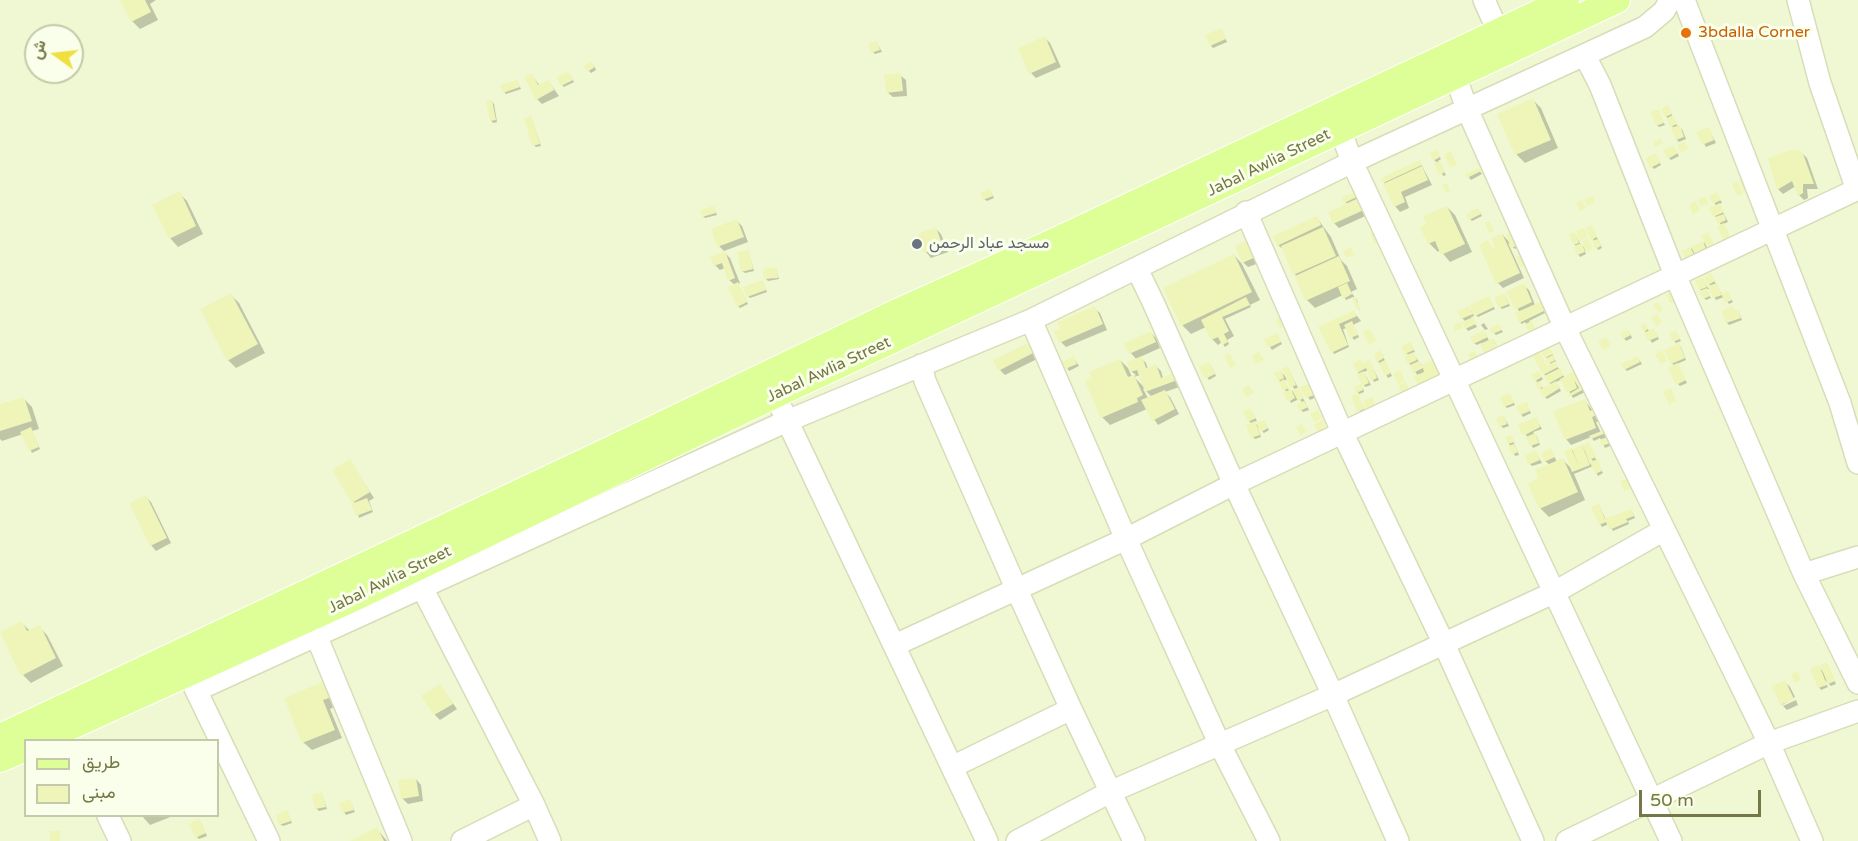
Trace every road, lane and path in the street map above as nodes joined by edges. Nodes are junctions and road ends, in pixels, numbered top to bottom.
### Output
1 (1484, 0) edge
2 (1566, 0) edge
3 (1617, 0) edge
4 (1670, 0) edge
5 (1684, 0) edge
6 (1798, 0) edge
7 (1498, 31) junction
8 (1585, 56) junction
9 (1455, 75) junction
10 (1467, 109) junction
11 (1340, 129) junction
12 (1352, 162) junction
13 (1857, 189) edge
14 (1246, 212) junction
15 (1773, 228) junction
16 (1137, 269) junction
17 (1675, 274) junction
18 (1031, 320) junction
19 (1565, 328) junction
20 (921, 365) junction
21 (1453, 380) junction
22 (775, 395) junction
23 (787, 421) junction
24 (1343, 434) junction
25 (1858, 463) edge
26 (1234, 484) junction
27 (1664, 530) junction
28 (1126, 539) junction
29 (1858, 557) edge
30 (1804, 574) junction
31 (418, 578) junction
32 (1016, 588) junction
33 (1555, 592) junction
34 (316, 635) junction
35 (1444, 644) junction
36 (895, 645) junction
37 (192, 682) junction
38 (1858, 683) edge
39 (1333, 695) junction
40 (1071, 709) junction
41 (1858, 711) edge
42 (68, 735) edge
43 (0, 737) edge
44 (50, 739) edge
45 (1769, 743) junction
46 (1220, 745) junction
47 (24, 749) edge
48 (0, 759) edge
49 (952, 767) junction
50 (1110, 792) junction
51 (1652, 802) junction
52 (534, 805) junction
53 (108, 817) edge
54 (120, 841) edge
55 (269, 841) edge
56 (401, 841) edge
57 (462, 841) edge
58 (550, 841) edge
59 (987, 841) edge
60 (1017, 841) edge
61 (1134, 841) edge
62 (1269, 841) edge
63 (1398, 841) edge
64 (1533, 841) edge
65 (1567, 841) edge
66 (1671, 841) edge
67 (1812, 841) edge

1 - 7 street
2 - 7 main road, Jabal Awlia Street
3 - 9 main road, Jabal Awlia Street
4 - 8 street
5 - 15 street
6 - 13 street
7 - 43 main road, Jabal Awlia Street
8 - 10 street
8 - 17 street
9 - 10 street
9 - 11 main road, Jabal Awlia Street
10 - 12 street
10 - 19 street
11 - 12 street
11 - 22 main road, Jabal Awlia Street
12 - 14 street
12 - 21 street
13 - 15 street
14 - 16 street
14 - 24 street
15 - 17 street
15 - 25 street
16 - 18 street
16 - 26 street
17 - 19 street
17 - 30 street
18 - 20 street
18 - 28 street
19 - 21 street
19 - 27 street
20 - 23 street
20 - 32 street
21 - 24 street
21 - 33 street
22 - 23 street
22 - 31 main road, Jabal Awlia Street
23 - 31 street
23 - 36 street
24 - 26 street
24 - 35 street
26 - 28 street
26 - 39 street
27 - 33 street
27 - 45 street
28 - 32 street
28 - 46 street
29 - 30 street
30 - 38 street
31 - 34 street
31 - 37 main road, Jabal Awlia Street
31 - 52 street
32 - 36 street
32 - 40 street
33 - 35 street
33 - 51 street
34 - 37 street
34 - 56 street
35 - 39 street
35 - 64 street
36 - 49 street
37 - 42 main road, Jabal Awlia Street
37 - 55 street
39 - 46 street
39 - 63 street
40 - 49 street
40 - 50 street
41 - 45 street
42 - 44 main road, Jabal Awlia Street
45 - 51 street
45 - 67 street
46 - 50 street
46 - 62 street
47 - 48 main road
49 - 59 street
50 - 60 street
50 - 61 street
51 - 65 street
51 - 66 street
52 - 57 street
52 - 58 street
53 - 54 street

